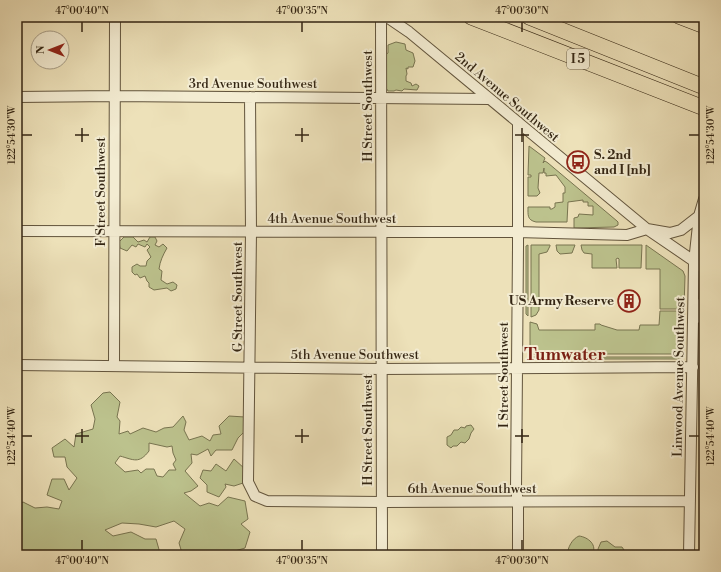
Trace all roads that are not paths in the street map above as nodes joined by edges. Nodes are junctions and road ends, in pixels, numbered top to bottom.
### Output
1 (115, 17) edge
2 (381, 17) edge
3 (387, 17) edge
4 (471, 17) edge
5 (529, 17) edge
6 (678, 17) edge
7 (704, 27) edge
8 (704, 87) edge
9 (114, 96) junction
10 (17, 97) edge
11 (250, 98) junction
12 (381, 98) junction
13 (490, 99) junction
14 (704, 108) edge
15 (518, 122) junction
16 (704, 199) edge
17 (699, 216) junction
18 (647, 230) junction
19 (17, 231) edge
20 (113, 231) junction
21 (251, 232) junction
22 (381, 232) junction
23 (517, 232) junction
24 (694, 262) junction
25 (704, 268) edge
26 (704, 300) edge
27 (694, 321) junction
28 (17, 366) edge
29 (114, 366) junction
30 (250, 367) junction
31 (518, 367) junction
32 (693, 367) junction
33 (381, 369) junction
34 (255, 496) joint
35 (690, 500) junction
36 (382, 502) junction
37 (518, 502) junction
38 (382, 555) edge
39 (518, 555) edge
40 (689, 555) edge

1 - 9 street, F Street Southwest
2 - 12 street, H Street Southwest
3 - 13 street, 2nd Avenue Southwest
4 - 14 highway, I 5
5 - 8 highway, I 5
6 - 7 main road
9 - 10 street, 3rd Avenue Southwest
9 - 11 street, 3rd Avenue Southwest
9 - 20 street, F Street Southwest
11 - 12 street, 3rd Avenue Southwest
11 - 21 street, G Street Southwest
12 - 13 street, 3rd Avenue Southwest
12 - 22 street, H Street Southwest
13 - 15 street, 2nd Avenue Southwest
15 - 18 street, 2nd Avenue Southwest
15 - 23 street, I Street Southwest
16 - 17 street, Linwood Avenue Southwest
17 - 18 street
17 - 24 street, Linwood Avenue Southwest
18 - 23 street, 4th Avenue Southwest
18 - 24 street, 2nd Avenue Southwest
19 - 20 street, 4th Avenue Southwest
20 - 21 street, 4th Avenue Southwest
20 - 29 street, F Street Southwest
21 - 22 street, 4th Avenue Southwest
21 - 30 street, G Street Southwest
22 - 23 street, 4th Avenue Southwest
22 - 33 street, H Street Southwest
23 - 31 street, I Street Southwest
24 - 25 street
24 - 27 street, Linwood Avenue Southwest
26 - 27 street
27 - 32 street, Linwood Avenue Southwest
28 - 29 street, 5th Avenue Southwest
29 - 30 street, 5th Avenue Southwest
30 - 33 street, 5th Avenue Southwest
30 - 34 street, G Street Southwest
31 - 32 street, 5th Avenue Southwest
31 - 33 street, 5th Avenue Southwest
31 - 37 street, I Street Southwest
32 - 35 street, Linwood Avenue Southwest
33 - 36 street, H Street Southwest
34 - 36 street, 6th Avenue Southwest
35 - 37 street, 6th Avenue Southwest
35 - 40 street, Linwood Avenue Southwest
36 - 37 street, 6th Avenue Southwest
36 - 38 street, H Street Southwest
37 - 39 street, I Street Southwest

